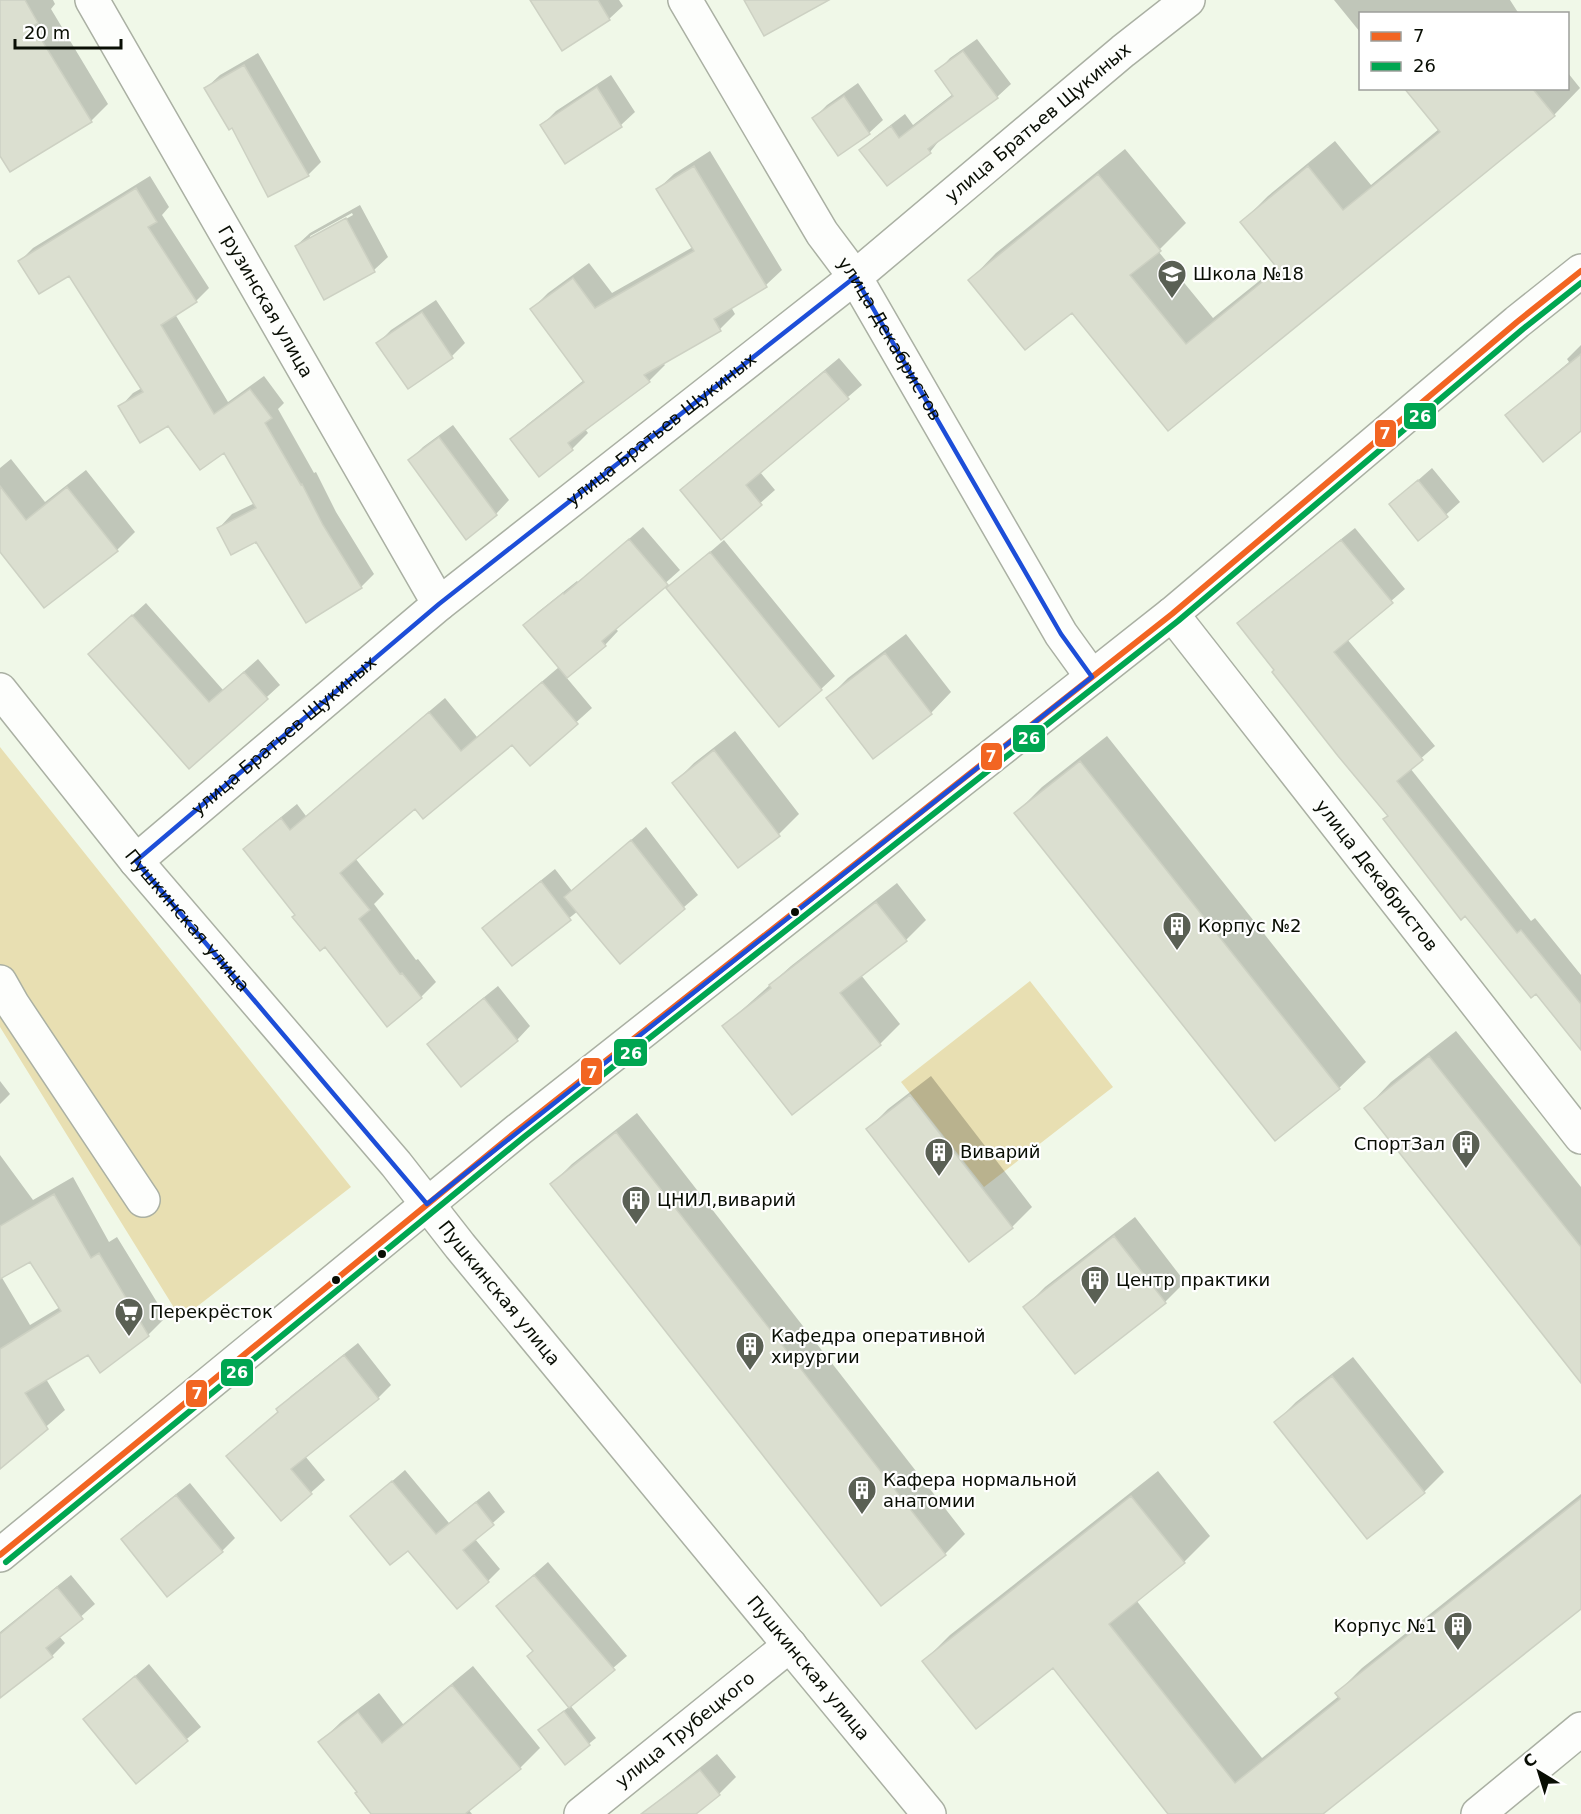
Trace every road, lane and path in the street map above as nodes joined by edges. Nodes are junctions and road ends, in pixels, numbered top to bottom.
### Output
1 (92, 0) edge
2 (686, 0) edge
3 (1188, 0) edge
4 (1581, 271) edge
5 (855, 277) junction
6 (439, 604) junction
7 (1172, 614) junction
8 (1092, 677) junction
9 (0, 690) edge
10 (136, 861) junction
11 (4, 1001) edge
12 (1581, 1137) edge
13 (143, 1200) dead end
14 (427, 1204) junction
15 (0, 1555) edge
16 (789, 1645) junction
17 (1581, 1729) edge
18 (580, 1814) edge
19 (929, 1814) edge
20 (1478, 1814) edge

1 - 6 street, Грузинская улица
2 - 5 street, улица Декабристов
3 - 5 street, улица Братьев Щукиных
4 - 7 street
5 - 6 street, улица Братьев Щукиных
5 - 8 street, улица Декабристов
6 - 10 street, улица Братьев Щукиных
7 - 8 street
7 - 12 street, улица Декабристов
8 - 14 street
9 - 10 street, Пушкинская улица
10 - 14 street, Пушкинская улица
11 - 13 street
14 - 15 street
14 - 16 street, Пушкинская улица
16 - 18 street, улица Трубецкого
16 - 19 street, Пушкинская улица
17 - 20 street

